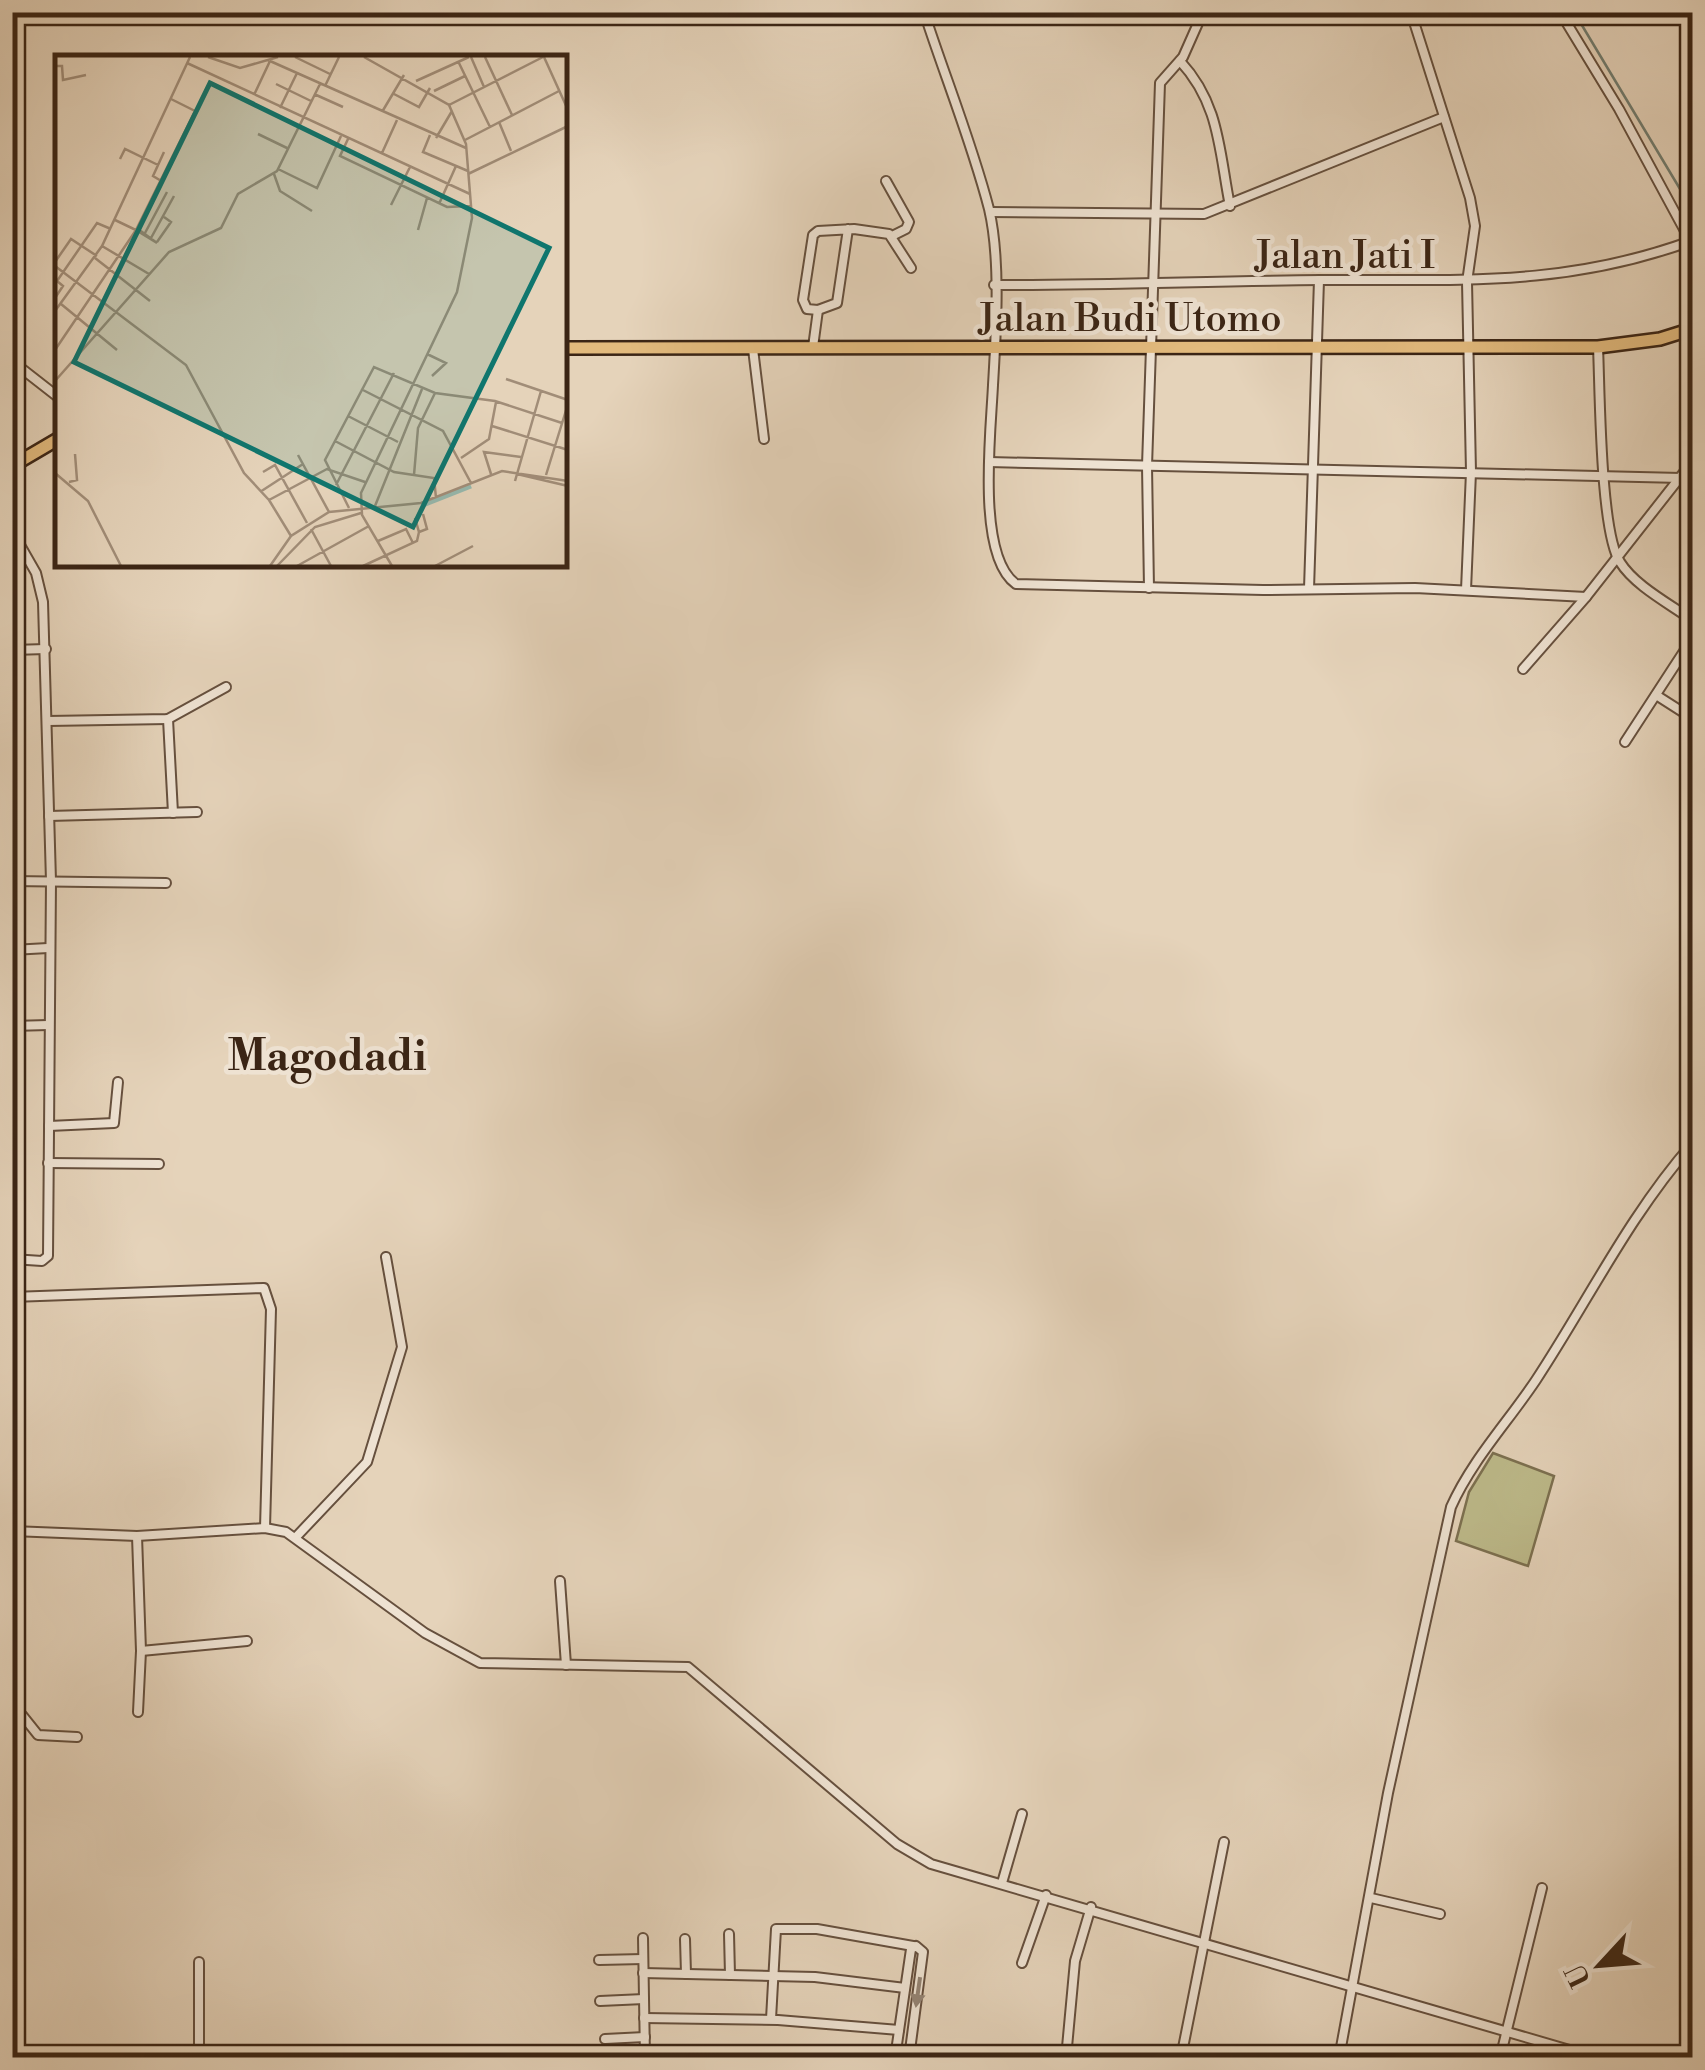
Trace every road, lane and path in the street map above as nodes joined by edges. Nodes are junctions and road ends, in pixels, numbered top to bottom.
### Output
1 (924, 12) edge
2 (1203, 12) edge
3 (1415, 12) edge
4 (1560, 12) edge
5 (1180, 61) junction
6 (1444, 117) junction
7 (886, 182) dead end
8 (1230, 206) junction
9 (990, 212) junction
10 (1155, 215) junction
11 (848, 229) junction
12 (892, 236) junction
13 (1692, 243) edge
14 (912, 268) dead end
15 (1319, 280) junction
16 (1467, 282) junction
17 (1154, 284) junction
18 (994, 286) junction
19 (818, 310) junction
20 (1692, 329) edge
21 (1598, 347) junction
22 (568, 348) edge
23 (813, 348) junction
24 (995, 348) junction
25 (1317, 348) junction
26 (1471, 348) junction
27 (753, 349) junction
28 (1155, 350) junction
29 (16, 365) dead end
30 (55, 395) edge
31 (764, 439) dead end
32 (55, 442) edge
33 (989, 462) junction
34 (1692, 462) edge
35 (12, 466) edge
36 (1148, 466) junction
37 (1311, 467) junction
38 (1471, 472) junction
39 (1604, 474) junction
40 (1681, 478) junction
41 (12, 530) edge
42 (1618, 560) junction
43 (1149, 588) junction
44 (1310, 589) junction
45 (1466, 590) junction
46 (1586, 596) junction
47 (1692, 620) edge
48 (1692, 639) edge
49 (46, 649) junction
50 (12, 650) edge
51 (1523, 668) dead end
52 (226, 687) dead end
53 (1656, 695) junction
54 (1692, 718) edge
55 (168, 719) junction
56 (48, 721) junction
57 (1625, 742) dead end
58 (173, 812) junction
59 (197, 812) dead end
60 (48, 816) junction
61 (51, 881) junction
62 (12, 882) edge
63 (166, 883) dead end
64 (48, 948) junction
65 (12, 950) edge
66 (48, 1025) junction
67 (12, 1026) edge
68 (118, 1082) dead end
69 (48, 1126) junction
70 (1692, 1144) edge
71 (48, 1163) junction
72 (159, 1164) dead end
73 (386, 1257) dead end
74 (12, 1259) edge
75 (12, 1297) edge
76 (265, 1528) junction
77 (12, 1531) edge
78 (137, 1536) junction
79 (296, 1537) junction
80 (560, 1581) dead end
81 (246, 1641) dead end
82 (141, 1650) junction
83 (566, 1665) junction
84 (138, 1712) dead end
85 (12, 1714) edge
86 (77, 1738) dead end
87 (1022, 1814) dead end
88 (1224, 1842) dead end
89 (1002, 1883) junction
90 (1542, 1888) dead end
91 (1046, 1894) junction
92 (1370, 1898) junction
93 (1091, 1908) junction
94 (1440, 1914) dead end
95 (729, 1934) dead end
96 (642, 1938) dead end
97 (685, 1939) dead end
98 (1206, 1941) junction
99 (913, 1946) junction
100 (643, 1959) junction
101 (599, 1960) dead end
102 (199, 1962) dead end
103 (1022, 1963) dead end
104 (643, 1974) junction
105 (686, 1974) junction
106 (730, 1974) junction
107 (774, 1976) junction
108 (905, 1988) junction
109 (1355, 1990) junction
110 (644, 1999) junction
111 (600, 2001) dead end
112 (644, 2018) junction
113 (771, 2020) junction
114 (899, 2030) junction
115 (1506, 2032) junction
116 (645, 2037) junction
117 (606, 2039) dead end
118 (199, 2058) edge
119 (645, 2058) edge
120 (894, 2058) edge
121 (909, 2058) edge
122 (1066, 2058) edge
123 (1181, 2058) edge
124 (1339, 2058) edge
125 (1500, 2058) edge
126 (1596, 2058) edge

1 - 9 street
2 - 5 street
3 - 6 street
4 - 13 street
5 - 8 street
5 - 10 street
6 - 8 street
6 - 16 street
7 - 12 street
8 - 10 street
9 - 10 street
9 - 18 street
10 - 17 street
11 - 12 street
11 - 19 street
11 - 19 street
12 - 14 street
13 - 16 street, Jalan Jati I
15 - 16 street, Jalan Jati I
15 - 17 street, Jalan Jati I
15 - 25 street
16 - 26 street
17 - 18 street, Jalan Jati I
17 - 28 street
18 - 24 street
19 - 23 street
20 - 21 main road, Jalan Budi Utomo
21 - 26 main road, Jalan Budi Utomo
21 - 39 street
22 - 27 main road, Jalan Budi Utomo
23 - 24 main road, Jalan Budi Utomo
23 - 27 main road, Jalan Budi Utomo
24 - 28 main road, Jalan Budi Utomo
24 - 33 street
25 - 26 main road, Jalan Budi Utomo
25 - 28 main road, Jalan Budi Utomo
25 - 37 street
26 - 38 street
27 - 31 street
28 - 36 street
29 - 30 street
32 - 35 main road
33 - 36 street
33 - 43 street
34 - 40 street
36 - 37 street
36 - 43 street
37 - 38 street
37 - 44 street
38 - 39 street
38 - 45 street
39 - 40 street
39 - 42 street
40 - 42 street
41 - 49 street
42 - 46 street
42 - 47 street
43 - 44 street
44 - 45 street
45 - 46 street
46 - 51 street
48 - 53 street
49 - 50 street
49 - 56 street
52 - 55 street
53 - 54 street
53 - 57 street
55 - 56 street
55 - 58 street
56 - 60 street
58 - 59 street
58 - 60 street
60 - 61 street
61 - 62 street
61 - 63 street
61 - 64 street
64 - 65 street
64 - 66 street
66 - 67 street
66 - 69 street
68 - 69 street
69 - 71 street
70 - 92 street
71 - 72 street
71 - 74 street
73 - 79 street
75 - 76 street
76 - 78 street
76 - 79 street
77 - 78 street
78 - 82 street
79 - 83 street
80 - 83 street
81 - 82 street
82 - 84 street
83 - 89 street
85 - 86 street
87 - 89 street
88 - 98 street
89 - 91 street
90 - 115 street
91 - 93 street
91 - 103 street
92 - 94 street
92 - 109 street
93 - 98 street
93 - 122 street
95 - 106 street
96 - 100 street
97 - 105 street
98 - 109 street
98 - 123 street
99 - 107 street
99 - 108 street
99 -> 121 street
100 - 101 street
100 - 104 street
102 - 118 street
104 - 105 street
104 - 110 street
105 - 106 street
106 - 107 street
107 - 108 street
107 - 113 street
108 - 114 street
109 - 115 street
109 - 124 street
110 - 111 street
110 - 112 street
112 - 113 street
112 - 116 street
113 - 114 street
114 - 120 street
115 - 125 street
115 - 126 street
116 - 117 street
116 - 119 street

